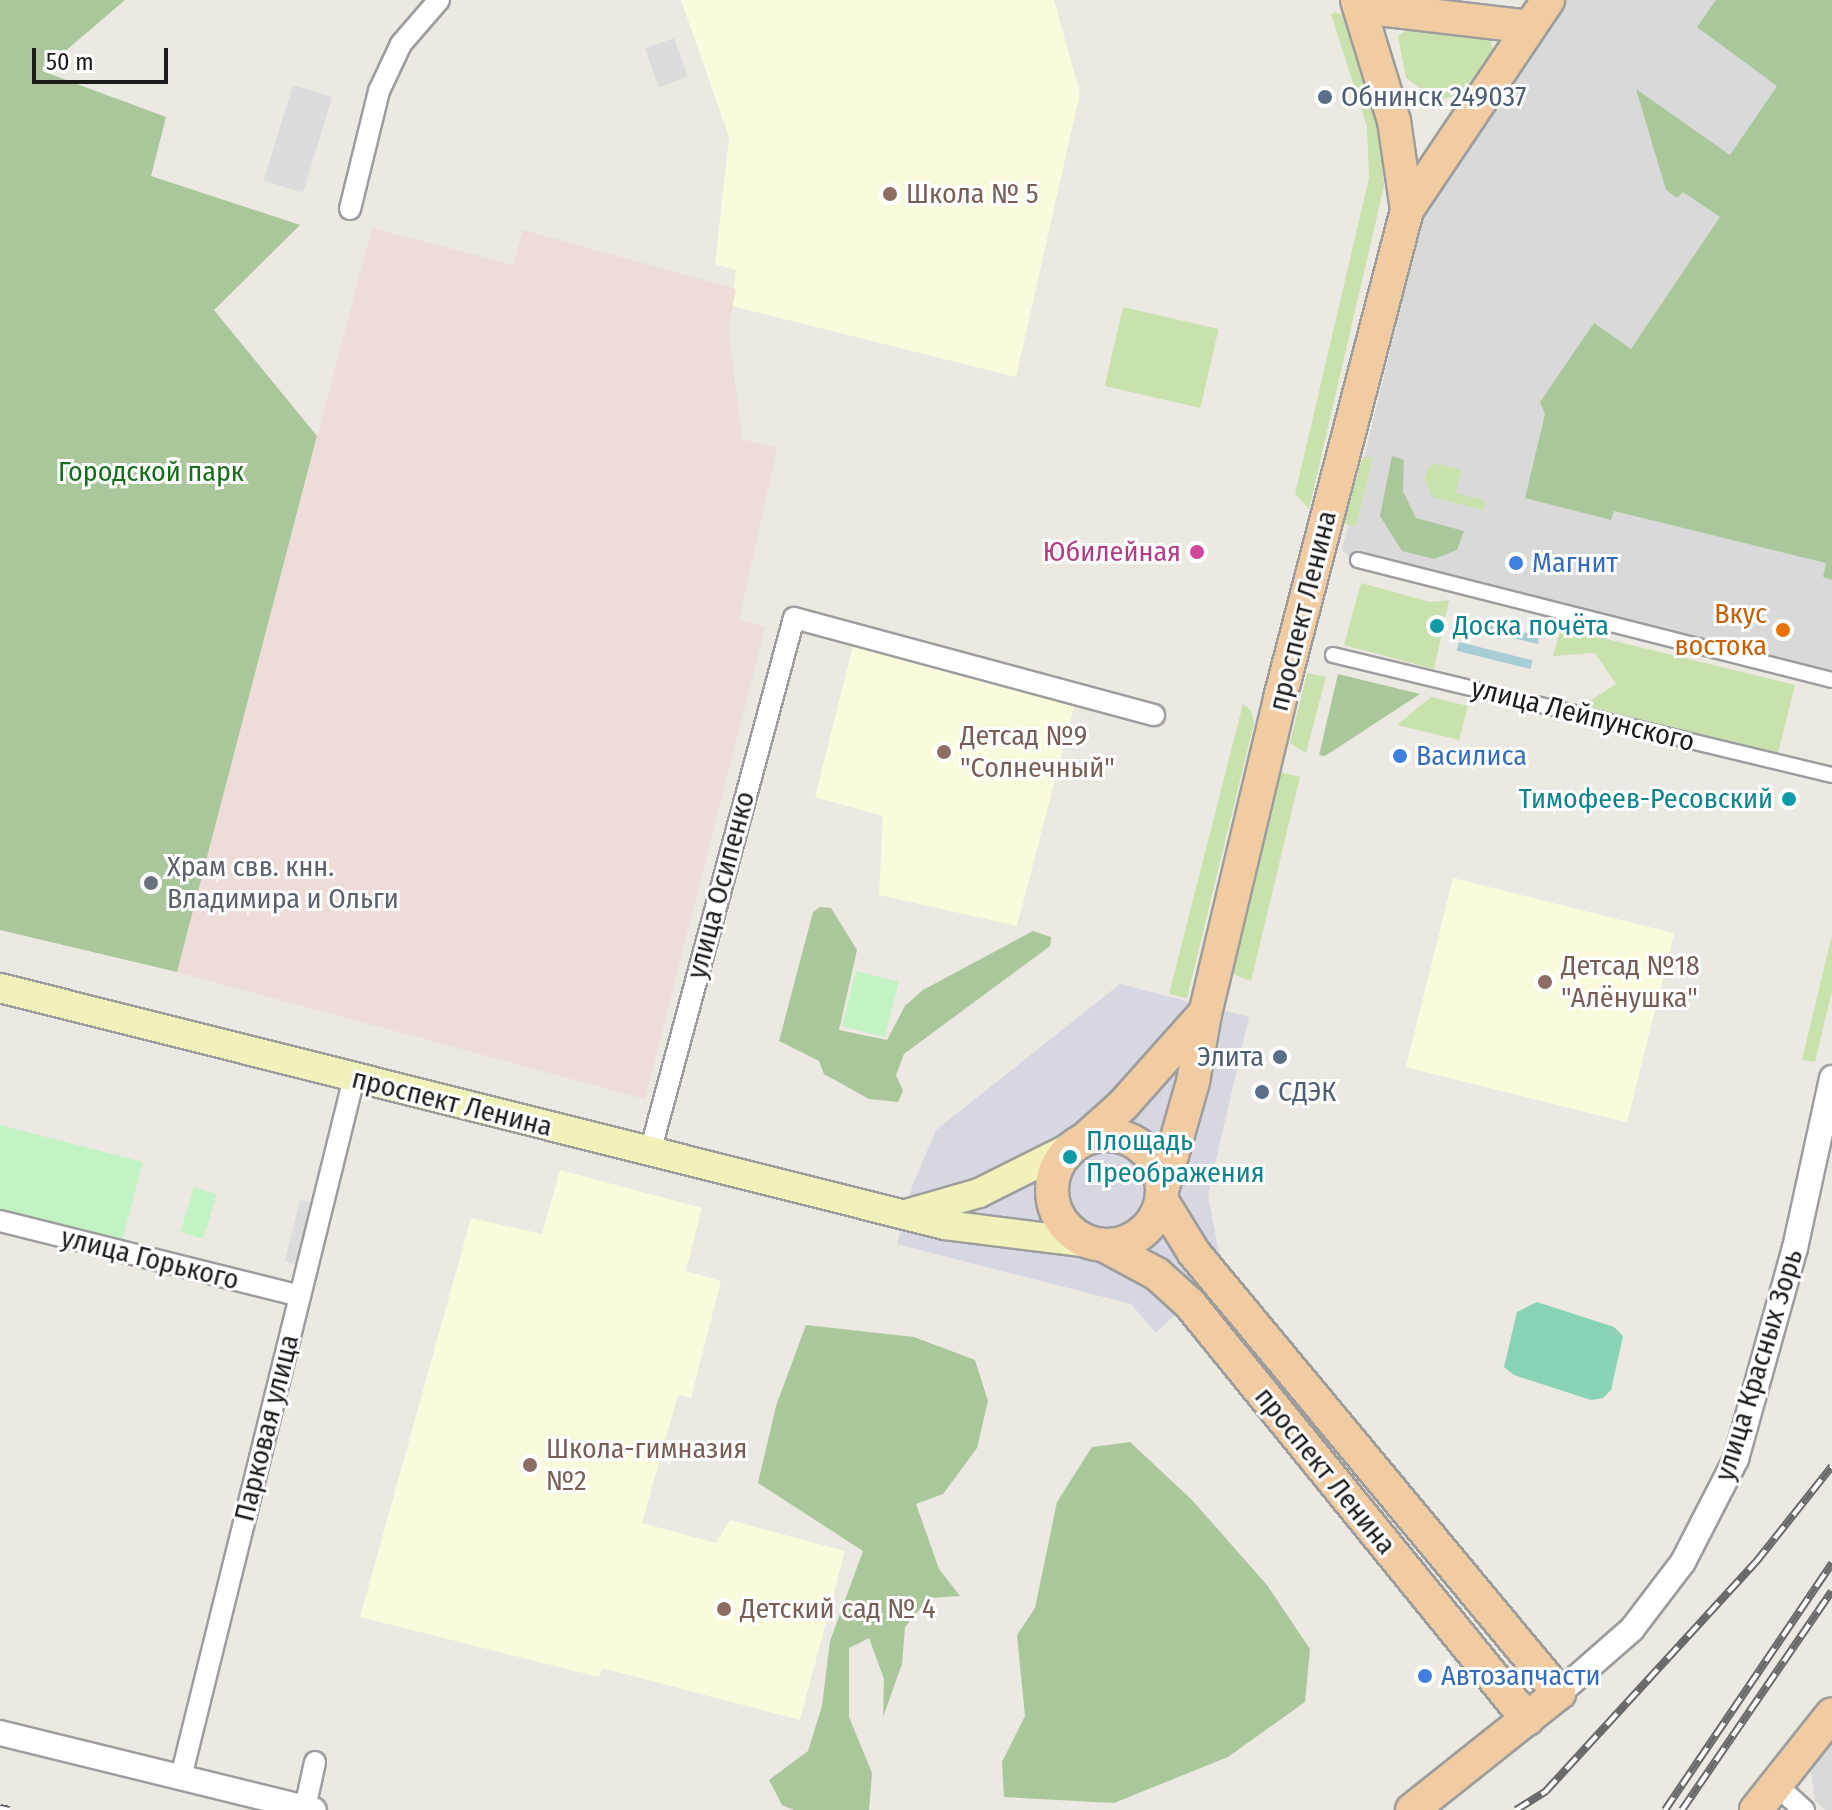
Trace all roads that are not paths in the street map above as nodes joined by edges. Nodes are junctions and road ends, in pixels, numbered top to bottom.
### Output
1 (439, 0) edge
2 (1548, 0) edge
3 (1359, 4) edge
4 (1529, 27) junction
5 (350, 209) dead end
6 (1407, 210) junction
7 (1358, 560) dead end
8 (1333, 655) dead end
9 (1832, 680) edge
10 (1154, 715) dead end
11 (1832, 775) edge
12 (0, 988) edge
13 (1205, 1014) junction
14 (354, 1078) junction
15 (1832, 1078) edge
16 (1079, 1142) junction
17 (650, 1152) junction
18 (1162, 1194) junction
19 (905, 1214) junction
20 (0, 1221) edge
21 (1097, 1244) junction
22 (300, 1296) junction
23 (1559, 1693) junction
24 (1832, 1714) edge
25 (1527, 1719) junction
26 (0, 1733) edge
27 (315, 1762) dead end
28 (181, 1777) junction
29 (1775, 1784) junction
30 (309, 1809) edge
31 (1412, 1810) edge
32 (1756, 1810) edge
33 (1804, 1810) edge

1 - 5 street
2 - 4 main road
3 - 4 main road
3 - 6 main road
4 - 6 main road
6 - 13 main road, проспект Ленина
7 - 9 street
8 - 11 street, улица Лейпунского
10 - 17 street, улица Осипенко
12 - 14 main road, проспект Ленина
13 - 16 main road, проспект Ленина
13 - 18 main road, проспект Ленина
14 - 17 main road, проспект Ленина
14 - 22 street, Парковая улица
15 - 23 street, улица Красных Зорь
16 - 18 main road
16 - 19 main road, проспект Ленина
16 - 21 main road
17 - 19 main road, проспект Ленина
18 - 21 main road
18 - 23 main road, проспект Ленина
19 - 21 main road, проспект Ленина
20 - 22 street, улица Горького
21 - 25 main road, проспект Ленина
22 - 28 street, Парковая улица
23 - 25 main road
24 - 29 main road
25 - 31 main road
26 - 28 street
27 - 30 street
28 - 30 street
29 - 32 main road
29 - 33 street

